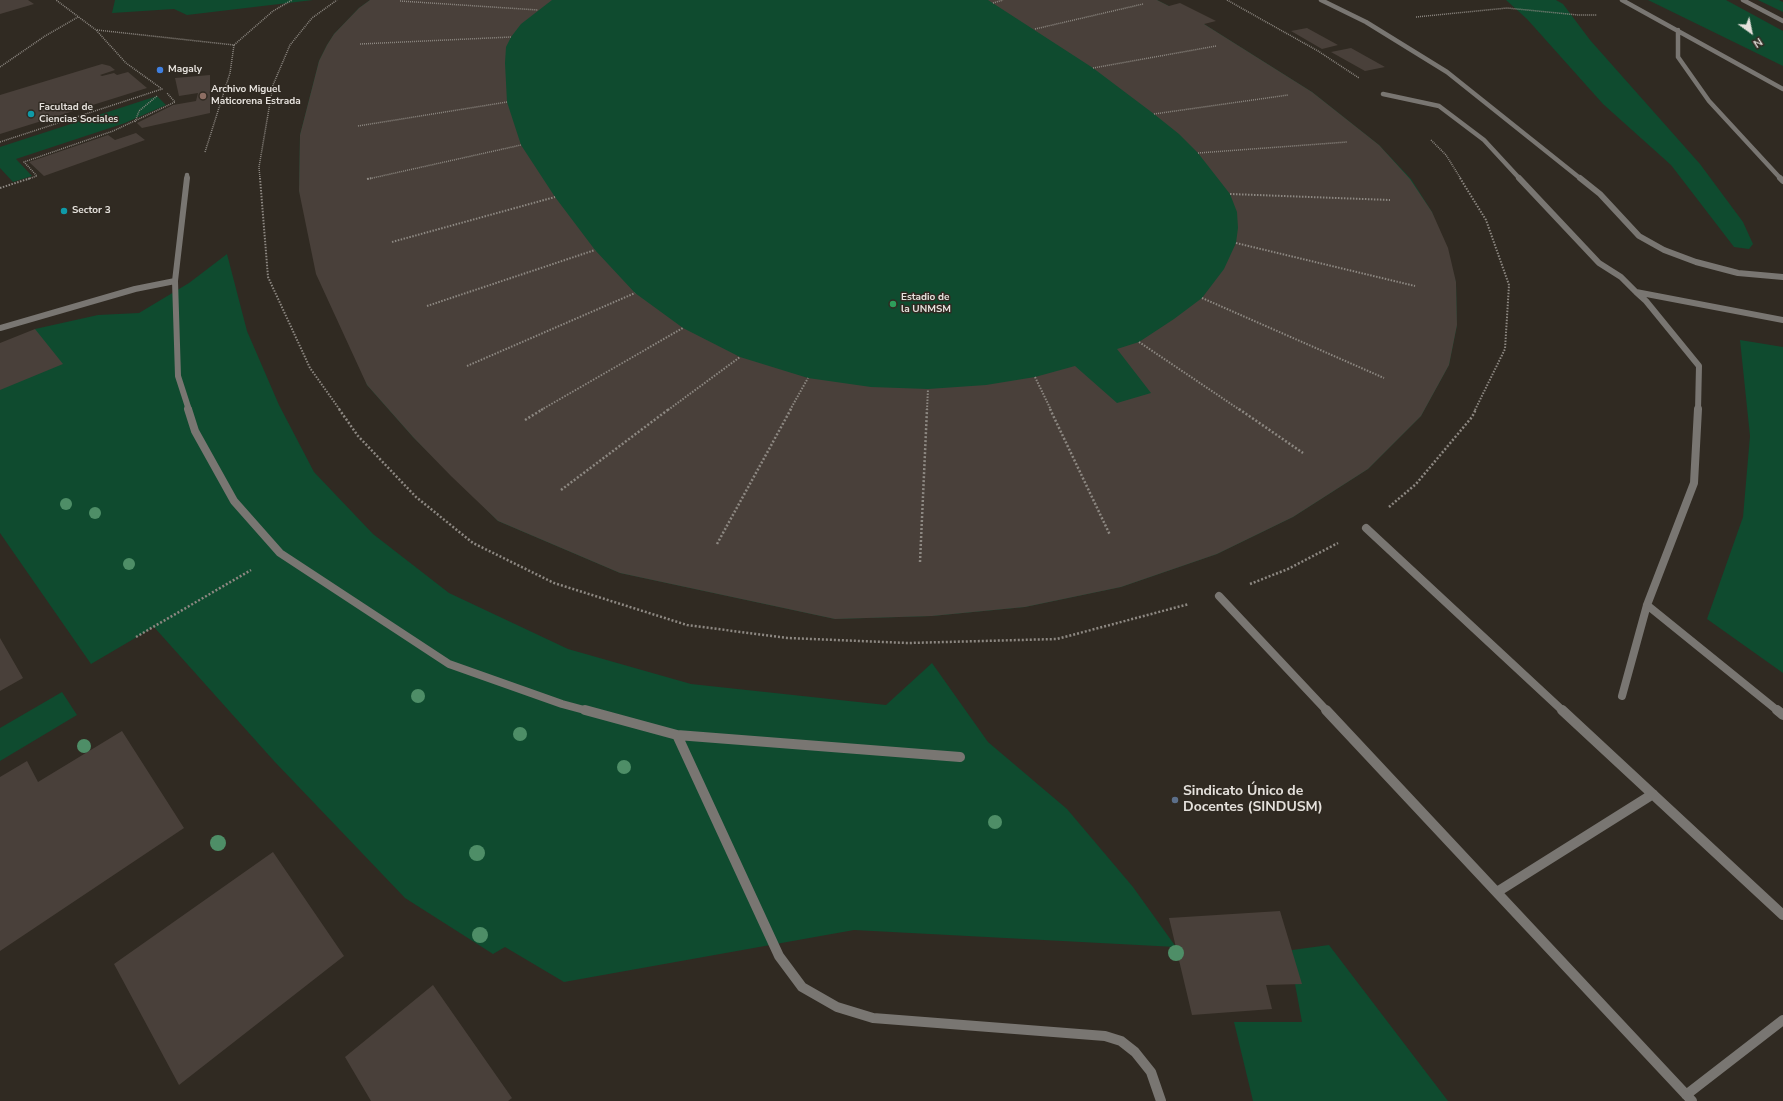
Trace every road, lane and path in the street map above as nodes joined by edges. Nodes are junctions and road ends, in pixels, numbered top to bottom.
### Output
1 (56, 0) edge
2 (292, 0) edge
3 (337, 0) edge
4 (1003, 0) edge
5 (1227, 0) edge
6 (1321, 0) edge
7 (1622, 0) edge
8 (1743, 0) edge
9 (400, 1) edge
10 (993, 3) dead end
11 (1143, 4) dead end
12 (538, 10) dead end
13 (1578, 15) dead end
14 (78, 17) junction
15 (1783, 21) edge
16 (1366, 22) junction
17 (1034, 29) dead end
18 (96, 30) junction
19 (1678, 30) junction
20 (511, 37) dead end
21 (360, 44) dead end
22 (234, 45) junction
23 (1216, 46) dead end
24 (0, 67) edge
25 (1093, 68) dead end
26 (1783, 89) edge
27 (167, 93) dead end
28 (1383, 94) joint
29 (1288, 95) dead end
30 (156, 96) dead end
31 (506, 102) dead end
32 (1154, 114) dead end
33 (135, 122) junction
34 (358, 126) dead end
35 (1429, 138) dead end
36 (0, 142) edge
37 (1347, 142) dead end
38 (521, 144) dead end
39 (1198, 154) dead end
40 (187, 175) joint
41 (367, 179) dead end
42 (1783, 181) edge
43 (0, 188) edge
44 (1230, 194) dead end
45 (555, 197) dead end
46 (1390, 200) dead end
47 (392, 242) dead end
48 (1236, 243) dead end
49 (594, 250) dead end
50 (1783, 276) edge
51 (175, 281) junction
52 (1415, 286) dead end
53 (1636, 292) junction
54 (636, 293) dead end
55 (1202, 298) dead end
56 (427, 306) dead end
57 (1783, 320) edge
58 (0, 328) edge
59 (683, 328) dead end
60 (1138, 342) dead end
61 (740, 357) dead end
62 (467, 366) dead end
63 (1036, 377) dead end
64 (808, 378) dead end
65 (1384, 378) dead end
66 (928, 389) dead end
67 (525, 420) dead end
68 (1303, 453) dead end
69 (561, 490) dead end
70 (1366, 528) junction
71 (1110, 535) dead end
72 (717, 544) dead end
73 (280, 553) junction
74 (920, 562) dead end
75 (1219, 596) junction
76 (1647, 605) junction
77 (136, 637) dead end
78 (1622, 696) dead end
79 (1783, 715) edge
80 (677, 735) junction
81 (960, 757) dead end
82 (1653, 794) junction
83 (1497, 892) junction
84 (1783, 915) edge
85 (1783, 1020) edge
86 (1689, 1098) edge
87 (1161, 1101) edge

1 - 14 path
2 - 22 path
3 - 75 path
4 - 10 path
5 - 28 path
6 - 16 street
7 - 19 street
8 - 15 street
9 - 12 path
11 - 17 path
13 - 16 path
14 - 18 path
14 - 24 path
16 - 50 street
18 - 22 path
18 - 36 path
19 - 26 street
19 - 42 street
20 - 21 path
22 - 40 path
23 - 25 path
27 - 33 path
28 - 53 street
29 - 32 path
30 - 33 path
31 - 34 path
33 - 43 path
35 - 70 path
37 - 39 path
38 - 41 path
40 - 51 street
44 - 46 path
45 - 47 path
48 - 52 path
49 - 56 path
51 - 58 street
51 - 73 street
53 - 57 street
53 - 76 street
54 - 62 path
55 - 65 path
59 - 67 path
60 - 68 path
61 - 69 path
63 - 71 path
64 - 72 path
66 - 74 path
70 - 75 path
70 - 82 street
73 - 77 path
73 - 80 street
75 - 83 street
76 - 78 street
76 - 79 street
80 - 81 street
80 - 87 street
82 - 83 street
82 - 84 street
83 - 86 street
85 - 86 street

